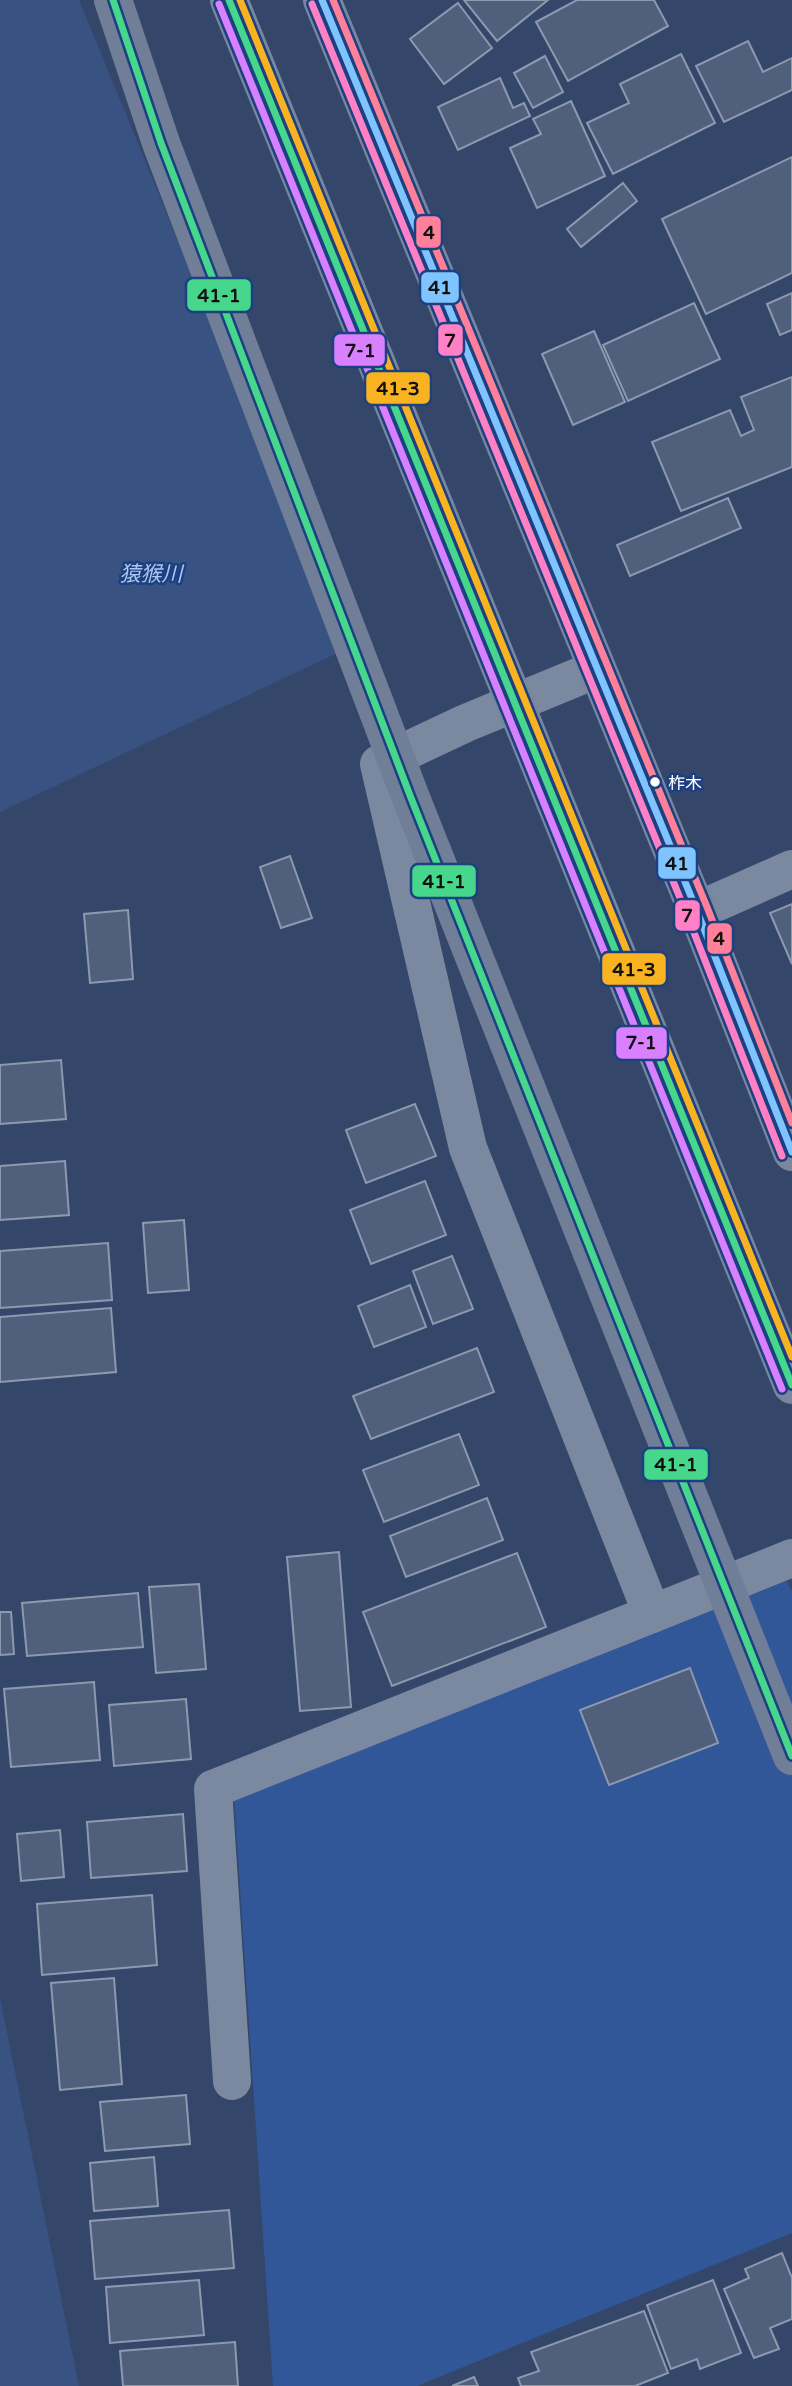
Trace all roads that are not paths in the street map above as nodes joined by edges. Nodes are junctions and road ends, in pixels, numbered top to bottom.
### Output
1 (113, 0) edge
2 (229, 0) edge
3 (322, 0) edge
4 (597, 669) junction
5 (514, 703) junction
6 (792, 869) edge
7 (697, 911) junction
8 (792, 1152) edge
9 (792, 1385) edge
10 (792, 1558) edge
11 (652, 1614) junction
12 (792, 1756) edge
13 (232, 2081) dead end

1 - 12 highway, bridge
2 - 5 main road
3 - 4 main road
4 - 5 street
4 - 7 main road
5 - 9 main road
5 - 11 street
6 - 7 street
7 - 8 main road
10 - 11 street
11 - 13 street

